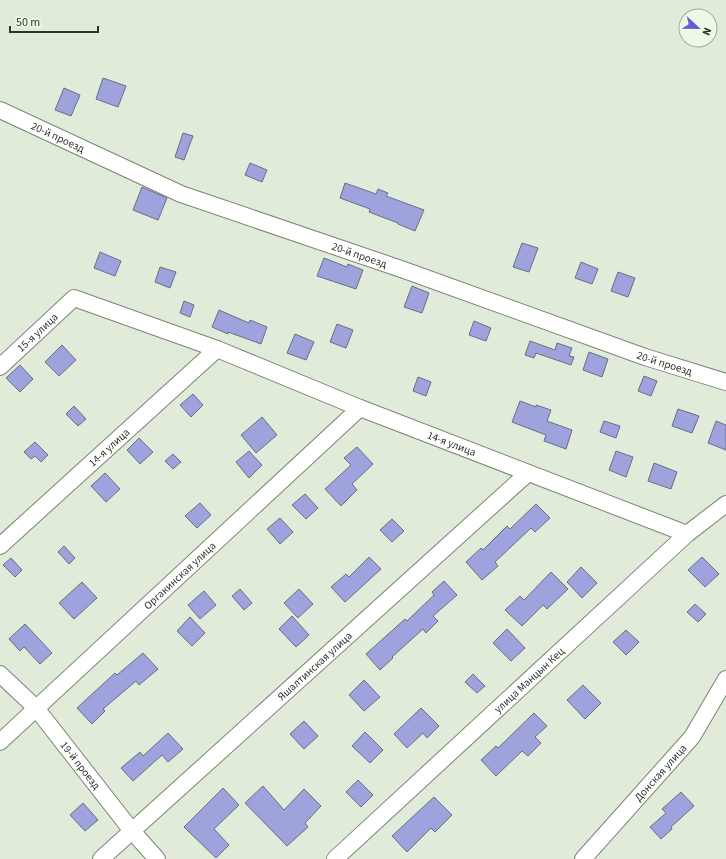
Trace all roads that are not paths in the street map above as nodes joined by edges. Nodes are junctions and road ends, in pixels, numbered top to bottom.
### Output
1 (0, 110) edge
2 (74, 298) joint
3 (217, 349) junction
4 (0, 367) edge
5 (726, 382) edge
6 (360, 408) junction
7 (528, 473) junction
8 (726, 504) edge
9 (687, 534) junction
10 (0, 546) edge
11 (0, 674) edge
12 (726, 679) edge
13 (36, 708) junction
14 (0, 742) edge
15 (132, 831) junction
16 (101, 859) edge
17 (157, 859) edge
18 (335, 859) edge
19 (583, 859) edge

1 - 5 street, 20-й проезд
2 - 3 street, 14-я улица
2 - 4 street, 15-я улица
3 - 6 street, 14-я улица
3 - 10 street, 14-я улица
6 - 7 street, 14-я улица
6 - 13 street, Оргакинская улица
7 - 9 street, 14-я улица
7 - 15 street, Яшалтинская улица
8 - 9 street, улица Манцын Кец
9 - 18 street, улица Манцын Кец
11 - 13 street, 19-й проезд
12 - 19 street, Донская улица
13 - 14 street, Оргакинская улица
13 - 15 street, 19-й проезд
15 - 16 street, Яшалтинская улица
15 - 17 street, 19-й проезд

